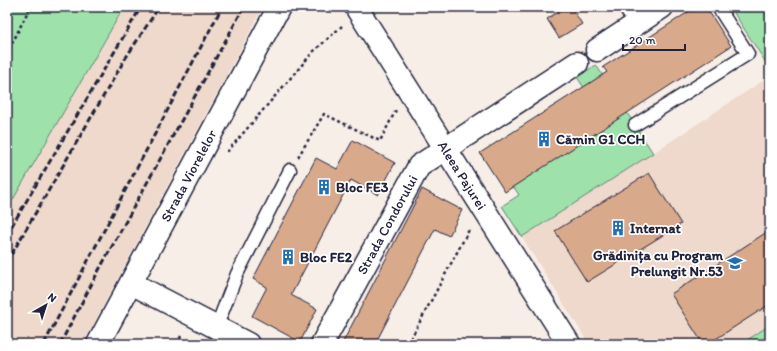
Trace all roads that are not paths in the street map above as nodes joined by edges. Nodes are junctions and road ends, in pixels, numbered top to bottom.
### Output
1 (279, 7) edge
2 (662, 7) edge
3 (718, 7) edge
4 (351, 15) edge
5 (630, 16) edge
6 (597, 50) dead end
7 (577, 63) dead end
8 (635, 126) dead end
9 (445, 148) junction
10 (290, 170) road end
11 (131, 283) junction
12 (216, 328) junction
13 (98, 344) edge
14 (248, 344) edge
15 (322, 344) edge
16 (569, 344) edge

1 - 11 street, Strada Viorelelor
2 - 5 street
3 - 8 lane
4 - 9 street, Aleea Pajurei
5 - 6 street
7 - 9 street, Strada Condorului
9 - 15 street, Strada Condorului
9 - 16 street, Aleea Pajurei
10 - 12 lane
11 - 12 street
11 - 13 street, Strada Viorelelor
12 - 14 street

